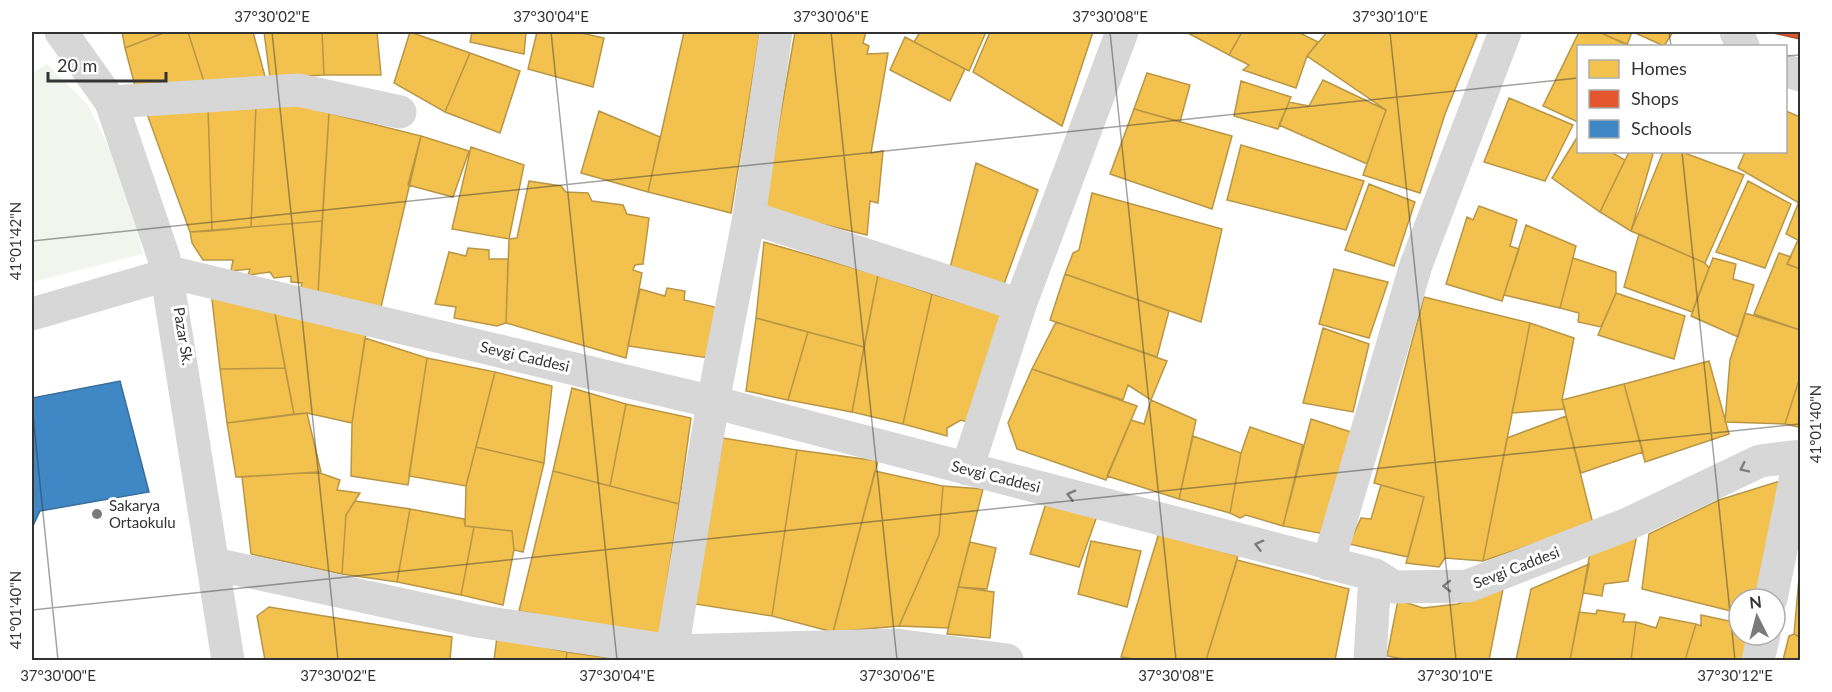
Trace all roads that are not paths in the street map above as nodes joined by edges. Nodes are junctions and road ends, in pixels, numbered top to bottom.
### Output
1 (61, 32) edge
2 (71, 32) edge
3 (776, 32) edge
4 (1122, 32) edge
5 (1505, 32) edge
6 (114, 101) junction
7 (400, 112) dead end
8 (749, 217) junction
9 (171, 274) junction
10 (1020, 305) junction
11 (32, 314) edge
12 (713, 402) junction
13 (1800, 456) edge
14 (967, 470) junction
15 (1328, 564) junction
16 (218, 565) junction
17 (1375, 575) junction
18 (1773, 587) edge
19 (672, 651) junction
20 (228, 660) edge
21 (238, 660) edge
22 (1007, 660) edge
23 (1370, 660) edge

1 - 6 street
2 - 6 street, Pazar Sk.
3 - 8 street
4 - 10 street
5 - 15 street
6 - 7 street
6 - 9 street, Pazar Sk.
8 - 10 street
8 - 12 street
9 - 11 street
9 - 12 street, Sevgi Caddesi
9 - 16 street, Pazar Sk.
10 - 14 street
12 - 14 street, Sevgi Caddesi
12 - 19 street
13 -> 17 street, Sevgi Caddesi
13 - 18 street
15 -> 14 street, Sevgi Caddesi
15 - 17 street, Sevgi Caddesi
16 - 19 street
16 - 20 street
16 - 21 street, Pazar Sk.
17 - 23 street
19 - 22 street

